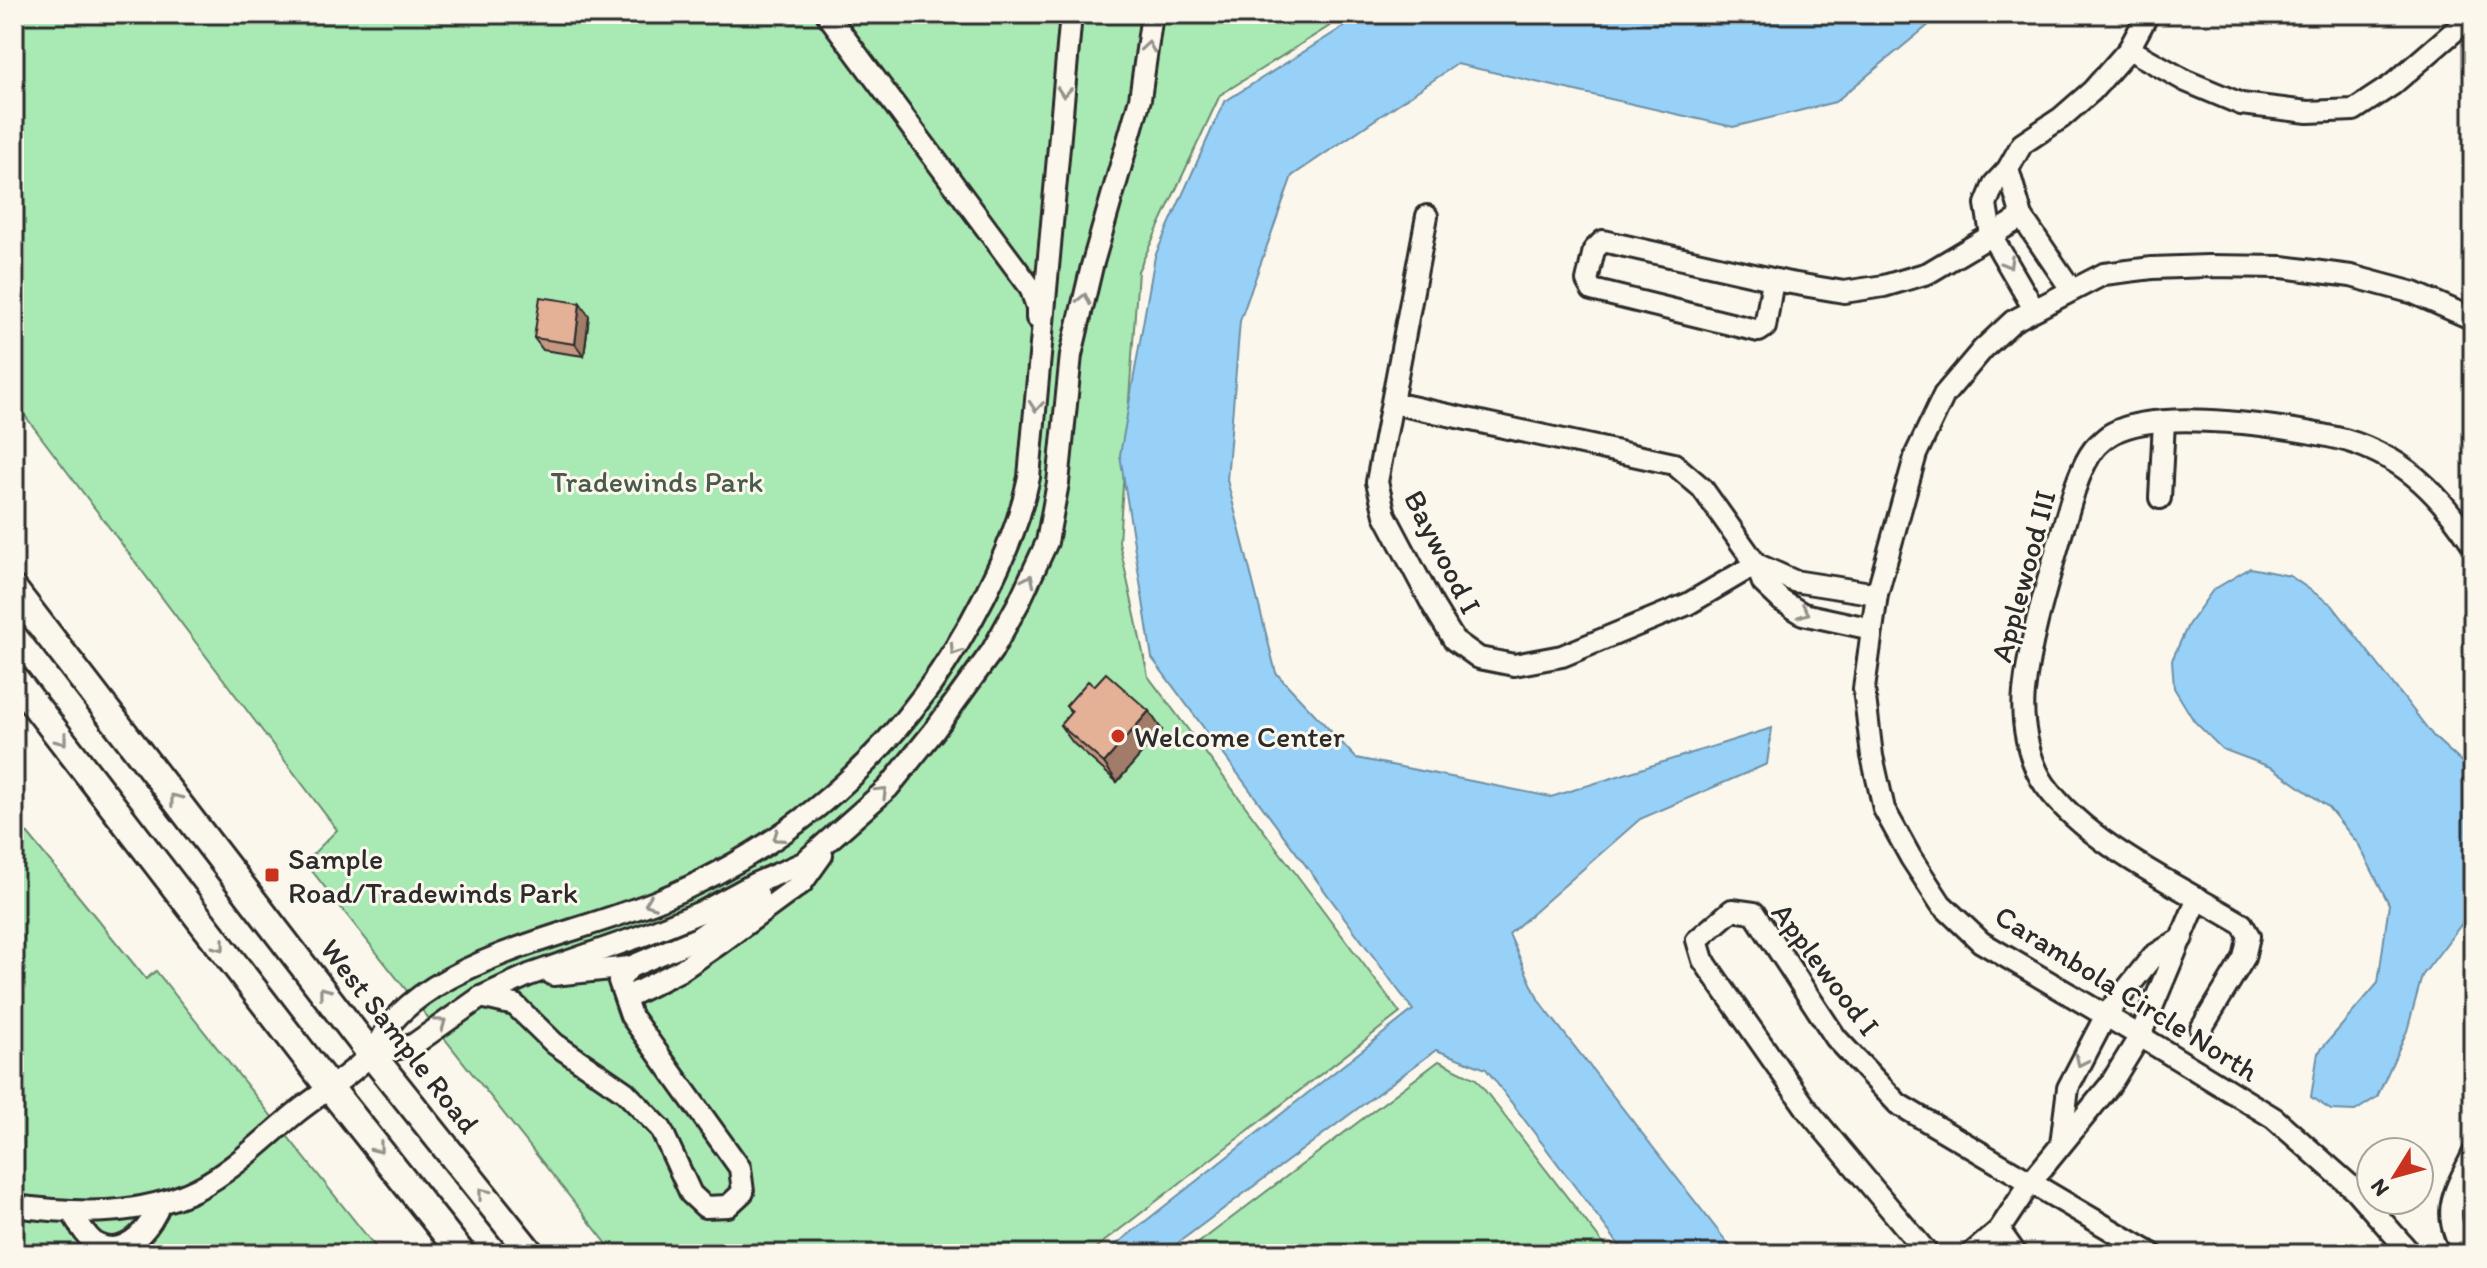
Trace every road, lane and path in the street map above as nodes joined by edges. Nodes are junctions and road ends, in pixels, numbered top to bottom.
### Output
1 (827, 14) edge
2 (1071, 14) edge
3 (1152, 14) edge
4 (2148, 14) edge
5 (2473, 15) edge
6 (2129, 49) junction
7 (2008, 169) junction
8 (1427, 216) dead end
9 (2022, 217) junction
10 (1991, 235) junction
11 (1773, 280) junction
12 (2071, 289) junction
13 (2034, 309) junction
14 (2473, 319) edge
15 (1043, 334) junction
16 (1071, 355) junction
17 (1040, 367) junction
18 (1393, 403) junction
19 (2164, 422) junction
20 (2160, 498) dead end
21 (2473, 545) edge
22 (1756, 564) junction
23 (14, 590) edge
24 (1877, 594) junction
25 (1872, 629) junction
26 (14, 678) edge
27 (841, 829) junction
28 (803, 863) junction
29 (722, 873) junction
30 (735, 895) junction
31 (2198, 898) junction
32 (2182, 938) junction
33 (630, 967) junction
34 (529, 975) junction
35 (481, 997) junction
36 (627, 997) junction
37 (2106, 1015) junction
38 (2201, 1029) dead end
39 (2140, 1036) junction
40 (371, 1054) junction
41 (329, 1087) junction
42 (2061, 1145) junction
43 (2473, 1154) edge
44 (2031, 1182) junction
45 (160, 1203) junction
46 (14, 1206) edge
47 (71, 1211) junction
48 (1999, 1230) junction
49 (462, 1254) edge
50 (531, 1254) edge
51 (1928, 1254) edge
52 (1971, 1254) edge
53 (2016, 1254) edge
54 (2152, 1254) edge
55 (2411, 1254) edge
56 (2465, 1254) edge

1 - 17 street
2 -> 15 street
16 -> 3 street
4 - 6 street
5 - 6 street
6 - 7 street
7 - 9 street
7 - 10 street
8 - 18 street, Baywood I
9 - 10 street
9 - 12 street
10 - 11 street
10 -> 13 street
11 - 11 street
12 - 13 street, Carambola Circle North
12 - 14 street, Carambola Circle North
13 - 24 street, Carambola Circle North
15 - 16 street
15 - 17 street
27 -> 16 street
17 -> 29 street
18 - 22 street
18 - 22 street, Baywood I
19 - 20 street
19 - 21 street, Applewood III
19 - 31 street, Applewood III
22 - 24 street
22 -> 25 street
40 -> 23 main road, West Sample Road
24 - 25 street, Carambola Circle North
25 - 37 street, Carambola Circle North
26 -> 41 main road
27 - 28 street
27 - 36 street
28 - 30 street
28 - 33 street
29 - 30 street
29 -> 40 street
30 - 34 street
31 - 32 street
31 - 38 street, Applewood III
32 - 37 street
32 - 39 street
33 - 34 street
33 - 36 street
34 - 35 street
35 - 36 street
40 -> 35 street
37 - 39 street, Carambola Circle North
37 -> 42 street
39 - 42 street
39 - 55 street, Carambola Circle North
40 - 41 street
50 -> 40 main road, West Sample Road
41 - 45 street
41 -> 49 main road
42 - 44 street
43 - 56 street
44 - 48 street
44 - 51 street, Applewood I
44 - 54 street, Applewood I
45 - 47 street
45 - 47 street
46 - 47 street
48 - 52 street
48 - 53 street

